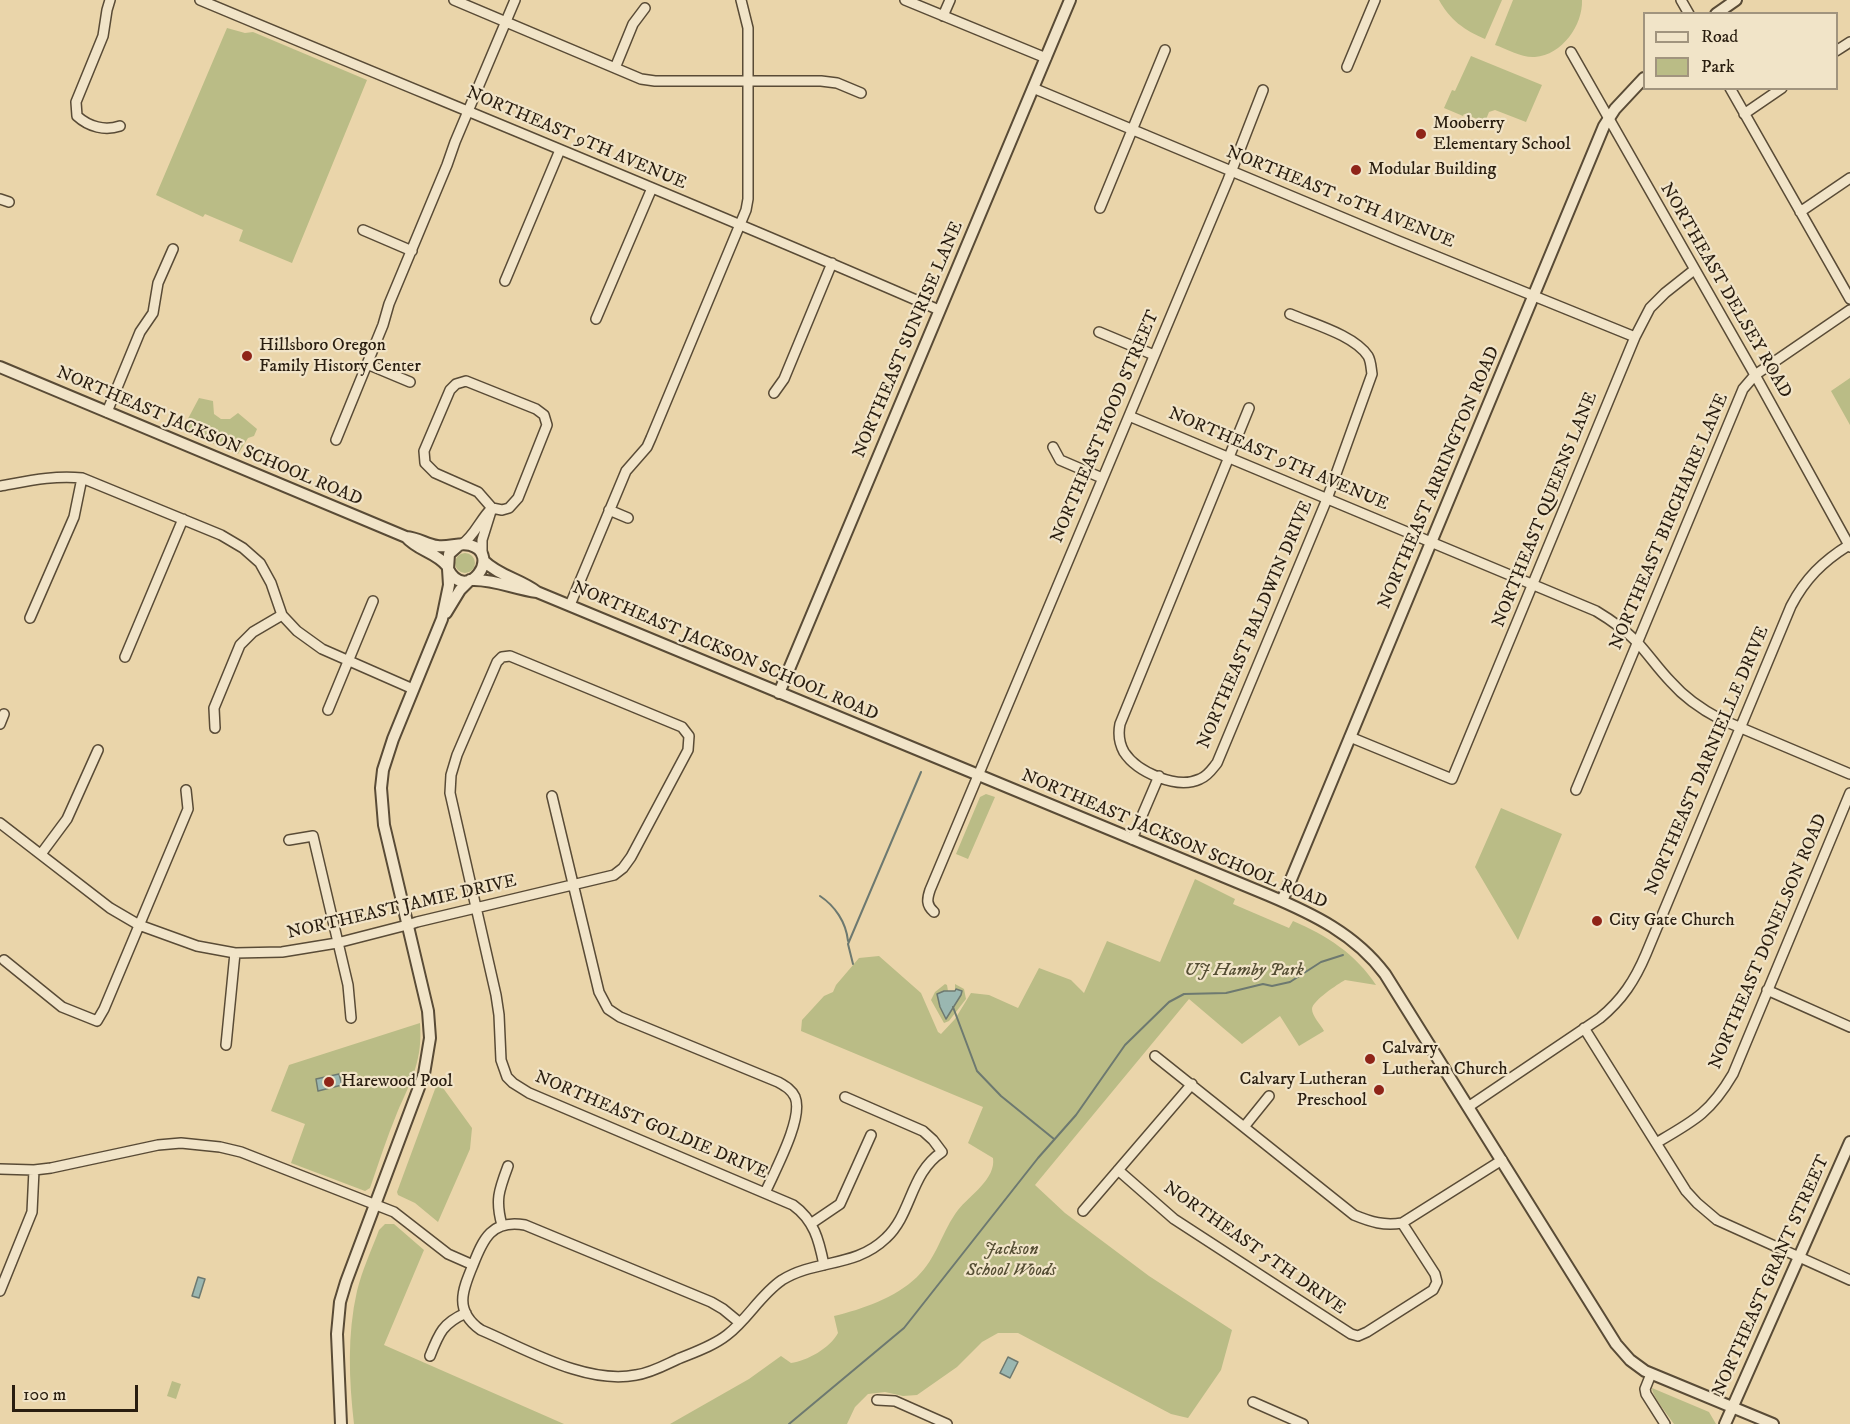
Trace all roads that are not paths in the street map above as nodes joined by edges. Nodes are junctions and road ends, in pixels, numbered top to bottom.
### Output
1 (110, 0) edge
2 (200, 0) edge
3 (454, 0) edge
4 (515, 0) edge
5 (741, 0) edge
6 (905, 0) edge
7 (950, 0) edge
8 (1070, 0) edge
9 (1375, 0) edge
10 (1736, 0) edge
11 (214, 3) edge
12 (645, 8) dead end
13 (1719, 12) edge
14 (943, 16) junction
15 (504, 22) junction
16 (1165, 50) dead end
17 (1571, 52) dead end
18 (1046, 58) junction
19 (1347, 67) dead end
20 (615, 68) junction
21 (1643, 79) edge
22 (748, 81) junction
23 (1033, 88) junction
24 (1263, 90) dead end
25 (1731, 90) edge
26 (1779, 90) edge
27 (861, 93) dead end
28 (468, 111) junction
29 (1744, 114) junction
30 (1608, 118) junction
31 (120, 126) dead end
32 (1132, 130) junction
33 (560, 150) junction
34 (1231, 171) junction
35 (1850, 178) edge
36 (652, 188) junction
37 (1100, 208) dead end
38 (1800, 212) junction
39 (740, 226) junction
40 (363, 230) dead end
41 (173, 249) dead end
42 (412, 251) junction
43 (832, 263) junction
44 (1694, 270) junction
45 (505, 281) dead end
46 (1534, 295) junction
47 (1850, 298) edge
48 (939, 310) junction
49 (1850, 310) edge
50 (1290, 314) dead end
51 (596, 319) dead end
52 (1099, 332) dead end
53 (1635, 337) junction
54 (1154, 355) junction
55 (367, 364) junction
56 (0, 367) edge
57 (1755, 375) junction
58 (410, 382) dead end
59 (774, 393) dead end
60 (1249, 408) dead end
61 (107, 412) junction
62 (1129, 416) junction
63 (336, 440) dead end
64 (1053, 447) dead end
65 (1230, 459) junction
66 (82, 478) junction
67 (1102, 478) junction
68 (0, 486) edge
69 (1327, 499) junction
70 (492, 508) junction
71 (609, 510) junction
72 (628, 518) dead end
73 (183, 519) junction
74 (406, 537) junction
75 (1431, 542) junction
76 (460, 545) junction
77 (1849, 546) edge
78 (483, 558) junction
79 (448, 567) junction
80 (471, 580) junction
81 (1534, 585) junction
82 (537, 592) junction
83 (373, 601) dead end
84 (570, 605) junction
85 (282, 615) junction
86 (30, 618) dead end
87 (442, 619) junction
88 (1637, 642) junction
89 (125, 657) dead end
90 (347, 661) junction
91 (413, 689) junction
92 (779, 693) junction
93 (328, 710) dead end
94 (215, 728) dead end
95 (1740, 728) junction
96 (689, 736) joint
97 (1350, 736) junction
98 (98, 750) dead end
99 (1850, 774) edge
100 (978, 775) junction
101 (1159, 776) junction
102 (186, 790) dead end
103 (1576, 790) dead end
104 (1850, 793) edge
105 (552, 796) dead end
106 (0, 823) edge
107 (1132, 839) junction
108 (289, 840) dead end
109 (41, 854) junction
110 (573, 886) junction
111 (1282, 901) junction
112 (475, 909) junction
113 (934, 912) dead end
114 (139, 925) junction
115 (407, 925) junction
116 (337, 943) junction
117 (235, 953) junction
118 (4, 960) dead end
119 (1767, 990) junction
120 (351, 1018) dead end
121 (1850, 1027) edge
122 (1584, 1028) junction
123 (226, 1046) dead end
124 (1155, 1056) dead end
125 (1192, 1084) junction
126 (1269, 1096) dead end
127 (845, 1097) dead end
128 (1468, 1107) junction
129 (1244, 1127) junction
130 (871, 1135) dead end
131 (1656, 1143) junction
132 (1849, 1149) edge
133 (1502, 1160) junction
134 (508, 1166) dead end
135 (0, 1169) edge
136 (34, 1170) junction
137 (1118, 1170) junction
138 (765, 1193) junction
139 (375, 1204) junction
140 (1083, 1211) dead end
141 (812, 1223) junction
142 (1402, 1223) junction
143 (502, 1226) junction
144 (1798, 1257) junction
145 (473, 1265) junction
146 (824, 1265) junction
147 (1850, 1280) edge
148 (0, 1291) edge
149 (466, 1313) junction
150 (740, 1323) junction
151 (430, 1356) dead end
152 (1651, 1374) junction
153 (877, 1400) dead end
154 (1254, 1402) dead end
155 (1732, 1407) junction
156 (341, 1424) edge
157 (947, 1424) edge
158 (1304, 1424) edge
159 (1665, 1424) edge
160 (1725, 1424) edge
161 (1773, 1424) edge

1 - 31 street
2 - 11 street, NORTHEAST 9TH AVENUE
3 - 15 street
4 - 15 street
5 - 22 street
6 - 14 street
7 - 14 street
8 - 18 street, NORTHEAST SUNRISE LANE
9 - 19 street
10 - 13 street
11 - 28 street, NORTHEAST 9TH AVENUE
12 - 20 street
14 - 18 street
15 - 20 street
15 - 28 street
16 - 32 street
17 - 30 street, NORTHEAST DELSEY ROAD
18 - 23 street, NORTHEAST SUNRISE LANE
20 - 22 street
21 - 30 street, NORTHEAST ARRINGTON ROAD
22 - 27 street
22 - 39 street
23 - 32 street, NORTHEAST 10TH AVENUE
23 - 48 street, NORTHEAST SUNRISE LANE
24 - 34 street, NORTHEAST HOOD STREET
25 - 29 street
26 - 29 street
28 - 33 street, NORTHEAST 9TH AVENUE
28 - 42 street
29 - 38 street
30 - 44 street, NORTHEAST DELSEY ROAD
30 - 46 street, NORTHEAST ARRINGTON ROAD
32 - 34 street, NORTHEAST 10TH AVENUE
32 - 37 street
33 - 36 street, NORTHEAST 9TH AVENUE
33 - 45 street
34 - 46 street, NORTHEAST 10TH AVENUE
34 - 54 street, NORTHEAST HOOD STREET
35 - 38 street
36 - 39 street, NORTHEAST 9TH AVENUE
36 - 51 street
38 - 47 street
39 - 43 street, NORTHEAST 9TH AVENUE
39 - 71 street
40 - 42 street
41 - 61 street
42 - 55 street
43 - 48 street, NORTHEAST 9TH AVENUE
43 - 59 street
44 - 53 street, NORTHEAST QUEENS LANE
44 - 57 street, NORTHEAST DELSEY ROAD
46 - 53 street, NORTHEAST 10TH AVENUE
46 - 75 street, NORTHEAST ARRINGTON ROAD
48 - 92 street, NORTHEAST SUNRISE LANE
49 - 57 street, NORTHEAST BIRCHAIRE LANE
50 - 69 street, NORTHEAST BALDWIN DRIVE
52 - 54 street
53 - 81 street, NORTHEAST QUEENS LANE
54 - 62 street, NORTHEAST HOOD STREET
55 - 58 street
55 - 63 street
56 - 61 street, NORTHEAST JACKSON SCHOOL ROAD
57 - 77 street, NORTHEAST DELSEY ROAD
57 - 88 street, NORTHEAST BIRCHAIRE LANE
60 - 65 street, NORTHEAST BALDWIN DRIVE
61 - 74 street, NORTHEAST JACKSON SCHOOL ROAD
62 - 65 street, NORTHEAST 9TH AVENUE
62 - 67 street, NORTHEAST HOOD STREET
64 - 67 street
65 - 69 street, NORTHEAST 9TH AVENUE
65 - 101 street, NORTHEAST BALDWIN DRIVE
66 - 68 street
66 - 73 street
66 - 86 street
67 - 100 street, NORTHEAST HOOD STREET
69 - 75 street, NORTHEAST 9TH AVENUE
69 - 101 street, NORTHEAST BALDWIN DRIVE
70 - 70 street
70 - 76 street
70 - 78 street
71 - 72 street
71 - 84 street
73 - 85 street
73 - 89 street
74 - 76 street, NORTHEAST JACKSON SCHOOL ROAD
74 - 79 street, NORTHEAST JACKSON SCHOOL ROAD
75 - 81 street, NORTHEAST 9TH AVENUE
75 - 97 street, NORTHEAST ARRINGTON ROAD
76 - 78 street
76 - 79 street
77 - 95 street, NORTHEAST DARNIELLE DRIVE
78 - 80 street
78 - 82 street, NORTHEAST JACKSON SCHOOL ROAD
79 - 80 street
79 - 87 street
80 - 82 street, NORTHEAST JACKSON SCHOOL ROAD
80 - 87 street
81 - 88 street, NORTHEAST 9TH AVENUE
81 - 97 street, NORTHEAST QUEENS LANE
82 - 84 street, NORTHEAST JACKSON SCHOOL ROAD
83 - 90 street
84 - 92 street, NORTHEAST JACKSON SCHOOL ROAD
85 - 90 street
85 - 94 street
87 - 91 street
88 - 95 street, NORTHEAST 9TH AVENUE
88 - 103 street, NORTHEAST BIRCHAIRE LANE
90 - 91 street
90 - 93 street
91 - 115 street
92 - 100 street, NORTHEAST JACKSON SCHOOL ROAD
95 - 99 street, NORTHEAST 9TH AVENUE
95 - 122 street, NORTHEAST DARNIELLE DRIVE
96 - 110 street, NORTHEAST JAMIE DRIVE
96 - 112 street, NORTHEAST GOLDIE DRIVE
97 - 111 street, NORTHEAST ARRINGTON ROAD
98 - 109 street
100 - 107 street, NORTHEAST JACKSON SCHOOL ROAD
100 - 113 street, NORTHEAST HOOD STREET
101 - 107 street
102 - 114 street
104 - 119 street, NORTHEAST DONELSON ROAD
105 - 110 street
106 - 109 street, NORTHEAST JAMIE DRIVE
107 - 111 street, NORTHEAST JACKSON SCHOOL ROAD
108 - 116 street
109 - 114 street, NORTHEAST JAMIE DRIVE
110 - 112 street, NORTHEAST JAMIE DRIVE
110 - 138 street
111 - 128 street, NORTHEAST JACKSON SCHOOL ROAD
112 - 115 street, NORTHEAST JAMIE DRIVE
112 - 138 street, NORTHEAST GOLDIE DRIVE
114 - 117 street, NORTHEAST JAMIE DRIVE
114 - 118 street
115 - 116 street, NORTHEAST JAMIE DRIVE
115 - 139 street
116 - 117 street, NORTHEAST JAMIE DRIVE
116 - 120 street
117 - 123 street
119 - 121 street
119 - 131 street, NORTHEAST DONELSON ROAD
122 - 128 street, NORTHEAST DARNIELLE DRIVE
122 - 131 street
124 - 125 street
125 - 129 street
125 - 137 street
126 - 129 street
127 - 146 street
128 - 133 street, NORTHEAST JACKSON SCHOOL ROAD
129 - 142 street
130 - 141 street
131 - 144 street
132 - 144 street, NORTHEAST GRANT STREET
133 - 142 street
133 - 152 street, NORTHEAST JACKSON SCHOOL ROAD
134 - 143 street
135 - 136 street
136 - 139 street
136 - 148 street
137 - 140 street
137 - 142 street, NORTHEAST 5TH DRIVE
138 - 141 street, NORTHEAST GOLDIE DRIVE
139 - 145 street
139 - 156 street
141 - 146 street
143 - 145 street
143 - 150 street
144 - 147 street
144 - 155 street, NORTHEAST GRANT STREET
145 - 149 street
146 - 150 street
149 - 150 street
149 - 151 street
152 - 155 street, NORTHEAST JACKSON SCHOOL ROAD
152 - 159 street
153 - 157 street
154 - 158 street
155 - 160 street, NORTHEAST GRANT STREET
155 - 161 street, NORTHEAST JACKSON SCHOOL ROAD

